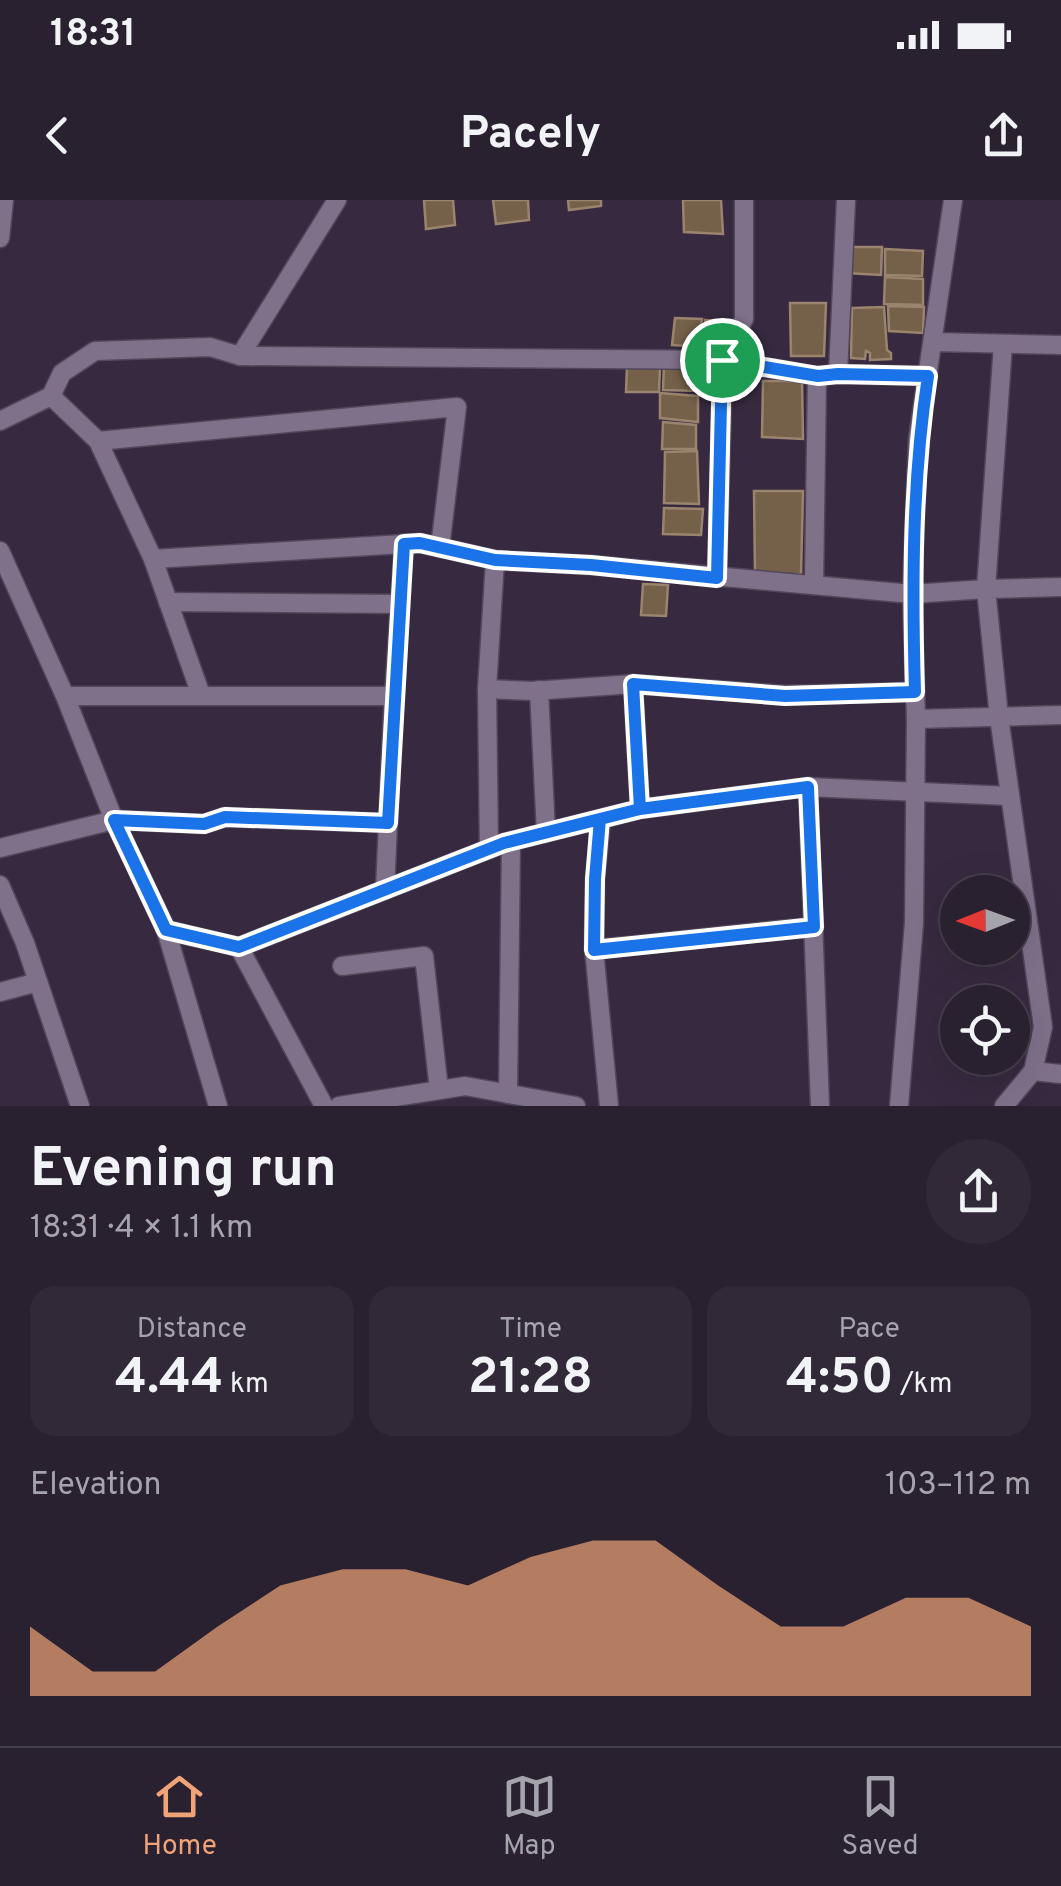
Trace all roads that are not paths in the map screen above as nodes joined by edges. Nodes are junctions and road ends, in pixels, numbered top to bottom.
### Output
1 (4, 200) edge
2 (338, 200) edge
3 (744, 200) edge
4 (846, 200) edge
5 (953, 200) edge
6 (0, 238) edge
7 (932, 342) junction
8 (1004, 344) junction
9 (1061, 345) edge
10 (240, 356) junction
11 (722, 360) junction
12 (838, 374) junction
13 (818, 376) junction
14 (928, 376) junction
15 (51, 396) junction
16 (0, 422) edge
17 (98, 441) junction
18 (404, 544) junction
19 (440, 548) junction
20 (0, 551) edge
21 (152, 559) junction
22 (495, 560) junction
23 (717, 578) junction
24 (814, 585) junction
25 (1061, 587) edge
26 (986, 589) junction
27 (912, 594) junction
28 (168, 602) junction
29 (400, 604) junction
30 (633, 684) junction
31 (487, 689) junction
32 (394, 690) junction
33 (538, 690) junction
34 (915, 692) junction
35 (201, 695) junction
36 (65, 696) junction
37 (1061, 715) edge
38 (999, 717) junction
39 (916, 719) junction
40 (808, 787) junction
41 (916, 793) junction
42 (1010, 796) junction
43 (640, 809) junction
44 (600, 819) junction
45 (114, 820) junction
46 (388, 823) junction
47 (546, 832) junction
48 (511, 841) junction
49 (0, 848) edge
50 (490, 848) junction
51 (0, 884) edge
52 (384, 890) junction
53 (814, 927) junction
54 (166, 930) junction
55 (239, 947) junction
56 (594, 950) junction
57 (342, 966) dead end
58 (38, 982) junction
59 (0, 992) edge
60 (1033, 1071) junction
61 (1061, 1074) edge
62 (439, 1090) junction
63 (520, 1099) edge
64 (80, 1106) edge
65 (218, 1106) edge
66 (324, 1106) edge
67 (339, 1106) edge
68 (576, 1106) edge
69 (609, 1106) edge
70 (820, 1106) edge
71 (900, 1106) edge
72 (1004, 1106) edge

1 - 6 street
2 - 10 street
3 - 11 street
4 - 12 street
5 - 7 street
7 - 8 street
7 - 14 street
8 - 9 street
8 - 26 street
10 - 11 street
10 - 15 street
11 - 13 street
11 - 23 street
12 - 13 street
12 - 14 street
13 - 24 street
14 - 27 street
15 - 16 street
15 - 17 street
17 - 19 street
17 - 21 street
18 - 19 street
18 - 21 street
18 - 29 street
19 - 22 street
20 - 36 street
21 - 28 street
22 - 23 street
22 - 31 street
23 - 24 street
24 - 27 street
25 - 26 street
26 - 27 street
26 - 38 street
27 - 34 street
28 - 29 street
28 - 35 street
29 - 32 street
30 - 33 street
30 - 34 street
30 - 43 street
31 - 33 street
31 - 50 street
32 - 35 street
32 - 46 street
33 - 47 street
34 - 39 street
35 - 36 street
36 - 45 street
37 - 38 street
38 - 39 street
38 - 42 street
39 - 41 street
40 - 41 street
40 - 43 street
40 - 53 street
41 - 42 street
41 - 71 street
42 - 60 street
43 - 44 street
44 - 47 street
44 - 56 street
45 - 46 street
45 - 49 street
45 - 54 street
46 - 52 street
47 - 48 street
48 - 50 street
48 - 63 street
50 - 52 street
51 - 58 street
52 - 55 street
53 - 56 street
53 - 70 street
54 - 55 street
54 - 65 street
55 - 66 street
56 - 69 street
57 - 62 street
58 - 59 street
58 - 64 street
60 - 61 street
60 - 72 street
62 - 63 street
62 - 67 street
63 - 68 street

